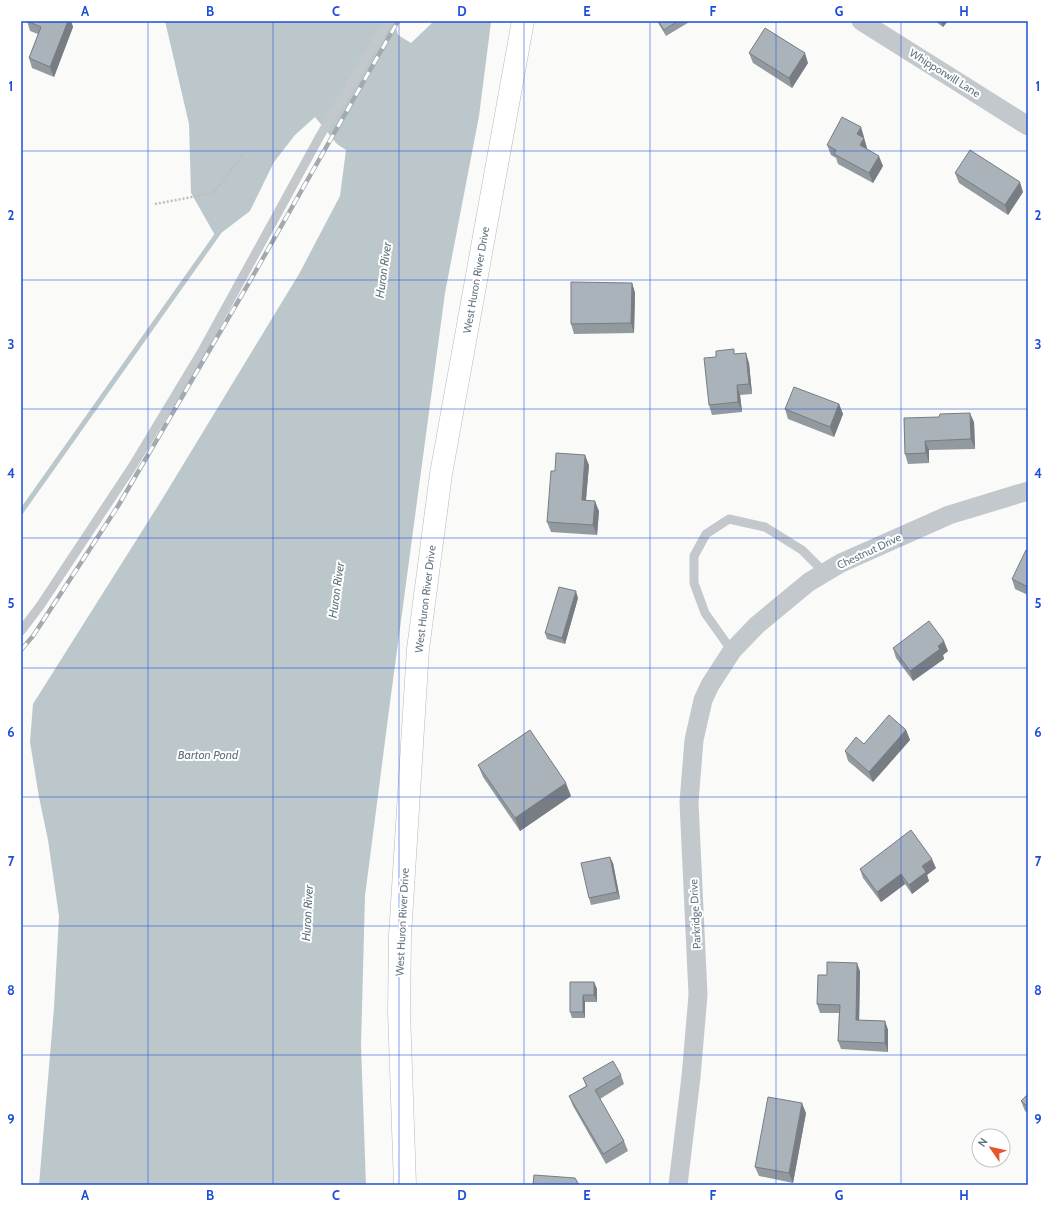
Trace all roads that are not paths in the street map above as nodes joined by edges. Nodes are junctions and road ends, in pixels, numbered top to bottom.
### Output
1 (388, 21) edge
2 (523, 21) edge
3 (861, 21) edge
4 (1028, 126) edge
5 (1028, 491) edge
6 (825, 573) junction
7 (21, 631) edge
8 (732, 651) junction
9 (405, 1185) edge
10 (678, 1185) edge

1 - 7 lane
2 - 9 street, West Huron River Drive
3 - 4 street, Whipporwill Lane
5 - 6 street, Chestnut Drive
6 - 8 street, Chestnut Drive
6 - 8 lane
8 - 10 street, Parkridge Drive

